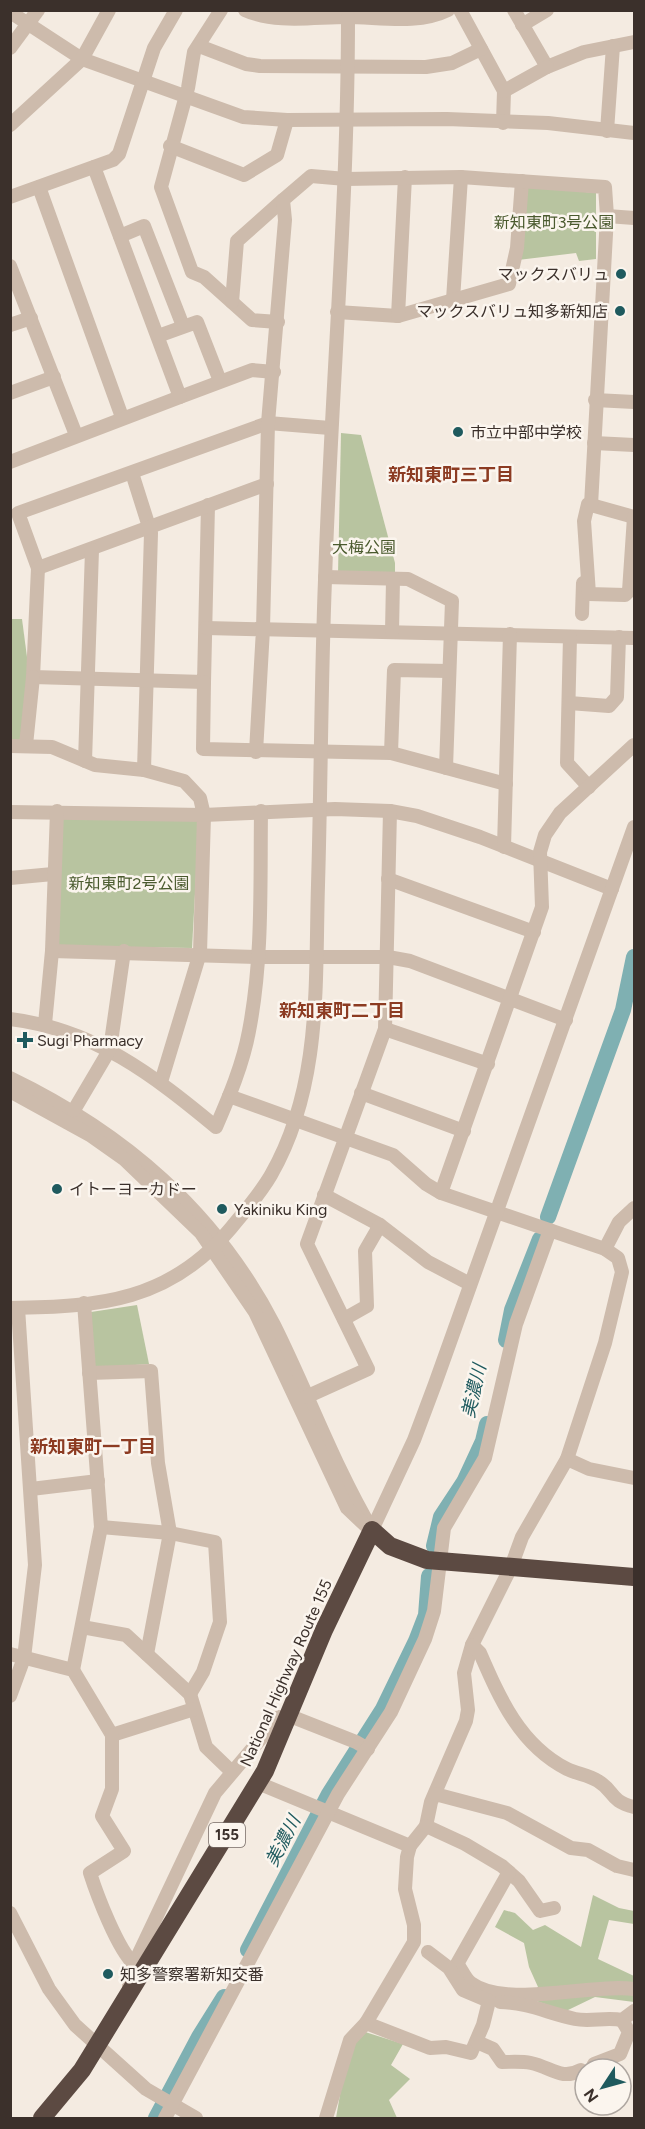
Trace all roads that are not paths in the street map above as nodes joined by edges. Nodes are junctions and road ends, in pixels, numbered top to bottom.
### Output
1 (38, 10) edge
2 (109, 10) edge
3 (176, 10) edge
4 (222, 10) edge
5 (245, 10) edge
6 (448, 10) edge
7 (460, 10) edge
8 (514, 10) edge
9 (547, 10) edge
10 (10, 12) edge
11 (348, 17) junction
12 (27, 23) junction
13 (522, 25) junction
14 (634, 42) edge
15 (199, 46) junction
16 (613, 46) junction
17 (10, 48) edge
18 (481, 49) junction
19 (82, 59) junction
20 (348, 67) junction
21 (547, 67) junction
22 (144, 81) junction
23 (504, 91) junction
24 (184, 97) junction
25 (287, 120) junction
26 (348, 120) junction
27 (503, 123) junction
28 (10, 125) edge
29 (607, 131) junction
30 (634, 133) edge
31 (170, 146) junction
32 (94, 167) junction
33 (405, 177) junction
34 (461, 177) junction
35 (346, 179) junction
36 (522, 181) junction
37 (39, 187) junction
38 (10, 197) edge
39 (283, 200) junction
40 (607, 216) junction
41 (634, 218) edge
42 (120, 236) junction
43 (10, 266) edge
44 (453, 300) junction
45 (232, 302) junction
46 (337, 312) junction
47 (398, 316) junction
48 (31, 318) junction
49 (278, 322) junction
50 (10, 326) edge
51 (183, 326) junction
52 (158, 336) junction
53 (274, 372) junction
54 (54, 377) junction
55 (220, 381) junction
56 (10, 393) edge
57 (180, 397) junction
58 (595, 400) junction
59 (634, 402) edge
60 (122, 417) junction
61 (268, 423) junction
62 (330, 428) junction
63 (76, 435) junction
64 (594, 443) junction
65 (634, 445) edge
66 (10, 462) edge
67 (132, 472) junction
68 (267, 484) junction
69 (208, 505) junction
70 (591, 505) junction
71 (634, 517) edge
72 (150, 526) junction
73 (92, 550) junction
74 (38, 568) junction
75 (325, 577) junction
76 (587, 578) junction
77 (393, 580) junction
78 (582, 614) dead end
79 (206, 628) junction
80 (263, 628) junction
81 (323, 629) junction
82 (392, 632) junction
83 (450, 633) junction
84 (510, 634) junction
85 (570, 637) junction
86 (619, 637) junction
87 (634, 638) edge
88 (448, 671) junction
89 (33, 677) junction
90 (89, 677) junction
91 (146, 680) junction
92 (204, 682) junction
93 (569, 703) junction
94 (26, 745) junction
95 (634, 745) edge
96 (10, 746) edge
97 (322, 750) junction
98 (255, 752) junction
99 (391, 753) junction
100 (85, 760) junction
101 (446, 768) junction
102 (144, 770) junction
103 (506, 784) junction
104 (589, 787) junction
105 (320, 810) junction
106 (261, 811) junction
107 (390, 811) junction
108 (10, 812) edge
109 (57, 812) junction
110 (204, 814) junction
111 (634, 827) edge
112 (504, 847) junction
113 (540, 860) junction
114 (53, 874) junction
115 (10, 878) edge
116 (388, 879) junction
117 (612, 889) junction
118 (534, 932) junction
119 (52, 951) junction
120 (124, 951) junction
121 (200, 953) junction
122 (316, 956) junction
123 (260, 957) junction
124 (388, 957) junction
125 (511, 998) junction
126 (10, 1019) edge
127 (566, 1020) junction
128 (45, 1024) junction
129 (385, 1029) junction
130 (110, 1049) junction
131 (488, 1064) junction
132 (10, 1078) edge
133 (161, 1083) junction
134 (10, 1091) edge
135 (361, 1093) junction
136 (229, 1096) junction
137 (74, 1110) junction
138 (296, 1121) junction
139 (464, 1131) junction
140 (346, 1140) junction
141 (441, 1193) junction
142 (324, 1195) junction
143 (634, 1208) edge
144 (496, 1214) junction
145 (380, 1225) junction
146 (550, 1230) junction
147 (217, 1246) junction
148 (605, 1249) junction
149 (470, 1284) junction
150 (84, 1303) junction
151 (14, 1308) edge
152 (344, 1318) junction
153 (89, 1373) junction
154 (306, 1397) junction
155 (567, 1459) junction
156 (634, 1478) edge
157 (98, 1481) junction
158 (31, 1489) junction
159 (101, 1527) junction
160 (372, 1530) junction
161 (170, 1533) junction
162 (441, 1561) junction
163 (511, 1567) junction
164 (634, 1577) edge
165 (82, 1627) junction
166 (472, 1645) junction
167 (147, 1654) junction
168 (17, 1656) edge
169 (73, 1670) junction
170 (190, 1694) junction
171 (10, 1696) edge
172 (195, 1709) junction
173 (289, 1718) junction
174 (112, 1735) junction
175 (362, 1745) junction
176 (232, 1772) junction
177 (258, 1783) junction
178 (435, 1794) junction
179 (634, 1807) edge
180 (329, 1813) junction
181 (426, 1826) junction
182 (410, 1846) junction
183 (634, 1870) edge
184 (509, 1872) junction
185 (554, 1908) dead end
186 (10, 1913) edge
187 (414, 1942) junction
188 (428, 1952) junction
189 (134, 1964) junction
190 (457, 1964) junction
191 (634, 1989) edge
192 (126, 2000) junction
193 (489, 2001) junction
194 (634, 2012) edge
195 (622, 2020) junction
196 (366, 2023) junction
197 (477, 2042) junction
198 (97, 2046) junction
199 (612, 2057) edge
200 (573, 2074) edge
201 (172, 2104) junction
202 (42, 2118) edge
203 (165, 2118) edge
204 (196, 2118) edge
205 (326, 2118) edge

1 - 12 street
2 - 19 street
3 - 22 street
4 - 15 street
5 - 11 street
6 - 11 street
7 - 18 street
8 - 13 street
9 - 13 street
10 - 12 street
11 - 20 street
12 - 17 street
12 - 19 street
13 - 21 street
14 - 16 street
15 - 20 street
15 - 24 street
16 - 21 street
16 - 29 street
18 - 20 street
18 - 23 street
19 - 22 street
19 - 28 street
20 - 26 street
21 - 23 street
22 - 24 street
22 - 32 street
23 - 27 street
24 - 25 street
24 - 31 street
25 - 26 street
25 - 31 street
26 - 27 street
26 - 35 street
27 - 29 street
29 - 30 street
31 - 45 street
32 - 37 street
32 - 42 street
33 - 34 street
33 - 35 street
33 - 47 street
34 - 36 street
34 - 44 street
35 - 39 street
35 - 46 street
36 - 40 street
36 - 44 street
37 - 38 street
37 - 60 street
39 - 45 street
39 - 49 street
40 - 41 street
40 - 58 street
42 - 51 street
42 - 52 street
43 - 48 street
44 - 47 street
45 - 49 street
46 - 47 street
46 - 62 street
48 - 50 street
48 - 54 street
49 - 53 street
51 - 52 street
51 - 55 street
52 - 57 street
53 - 55 street
53 - 61 street
54 - 56 street
54 - 63 street
55 - 57 street
57 - 60 street
58 - 59 street
58 - 64 street
60 - 63 street
61 - 62 street
61 - 67 street
61 - 68 street
62 - 75 street
63 - 66 street
64 - 65 street
64 - 70 street
67 - 72 street
67 - 74 street
68 - 69 street
68 - 80 street
69 - 72 street
69 - 79 street
70 - 71 street
70 - 76 street
71 - 76 street
72 - 73 street
72 - 91 street
73 - 74 street
73 - 90 street
74 - 89 street
75 - 77 street
75 - 81 street
76 - 78 street
77 - 82 street
77 - 83 street
79 - 80 street
79 - 92 street
80 - 81 street
80 - 98 street
81 - 82 street
81 - 97 street
82 - 83 street
83 - 84 street
83 - 88 street
84 - 85 street
84 - 103 street
85 - 86 street
85 - 93 street
86 - 87 street
86 - 93 street
88 - 99 street
88 - 101 street
89 - 90 street
89 - 94 street
90 - 91 street
90 - 100 street
91 - 92 street
91 - 102 street
92 - 98 street
93 - 104 street
94 - 96 street
94 - 100 street
95 - 104 street
97 - 98 street
97 - 99 street
97 - 105 street
99 - 101 street
100 - 102 street
101 - 103 street
102 - 110 street
103 - 112 street
104 - 113 street
105 - 106 street
105 - 107 street
105 - 122 street
106 - 110 street
106 - 123 street
107 - 112 street
107 - 116 street
108 - 109 street
109 - 110 street
109 - 114 street
110 - 121 street
111 - 117 street
112 - 113 street
113 - 117 street
113 - 118 street
114 - 115 street
114 - 119 street
116 - 118 street
116 - 124 street
117 - 127 street
118 - 125 street
119 - 120 street
119 - 128 street
120 - 121 street
120 - 130 street
121 - 123 street
121 - 133 street
122 - 123 street
122 - 124 street
122 - 138 street
123 - 136 street
124 - 125 street
124 - 129 street
125 - 127 street
125 - 131 street
126 - 128 street
127 - 144 street
128 - 130 street
129 - 131 street
129 - 135 street
130 - 133 street
130 - 137 street
131 - 139 street
132 - 137 street
133 - 136 street
134 - 147 street
135 - 139 street
135 - 140 street
136 - 138 street
137 - 147 street
138 - 140 street
138 - 147 street
139 - 141 street
140 - 141 street
140 - 142 street
141 - 144 street
142 - 145 street
142 - 152 street
143 - 148 street
144 - 146 street
144 - 149 street
145 - 149 street
145 - 152 street
146 - 148 street
146 - 162 street
147 - 150 street
147 - 154 street
147 - 160 street
148 - 155 street
149 - 160 street
150 - 151 street
150 - 153 street
151 - 158 street
152 - 154 street
153 - 157 street
153 - 161 street
154 - 160 street
155 - 156 street
155 - 163 street
157 - 158 street
157 - 159 street
158 - 168 street
159 - 161 street
159 - 165 street
160 - 162 highway
160 - 173 highway, National Highway Route 155 / 155
161 - 167 street
161 - 170 street
162 - 163 highway
162 - 175 street
163 - 164 highway
163 - 166 street
165 - 167 street
165 - 169 street
166 - 178 street
166 - 179 street
167 - 170 street
168 - 169 street
168 - 171 street
169 - 174 street
170 - 172 street
172 - 174 street
172 - 176 street
173 - 175 street
173 - 176 street
173 - 177 highway, National Highway Route 155 / 155
174 - 189 street
175 - 180 street
176 - 189 street
177 - 180 street
177 - 192 highway, National Highway Route 155 / 155
178 - 181 street
178 - 183 street
180 - 182 street
180 - 201 street
181 - 182 street
181 - 184 street
182 - 187 street
184 - 185 street
184 - 190 street
186 - 198 street
187 - 188 street
187 - 196 street
188 - 190 street
188 - 193 street
189 - 192 street
190 - 191 street
192 - 198 highway, National Highway Route 155 / 155
193 - 195 street
193 - 197 street
194 - 195 street
195 - 199 street
196 - 197 street
196 - 205 street
197 - 200 street
198 - 201 street
198 - 202 highway, National Highway Route 155 / 155
201 - 203 street
201 - 204 street

